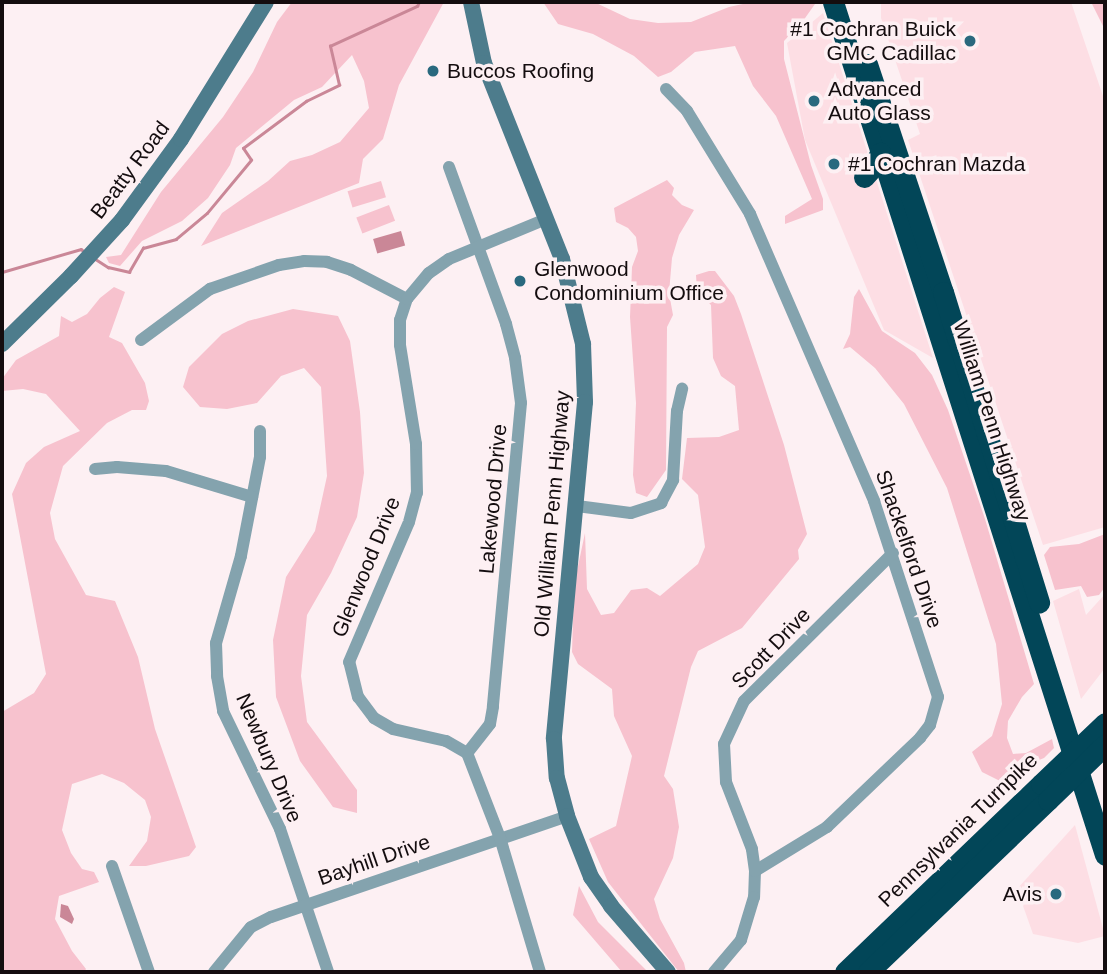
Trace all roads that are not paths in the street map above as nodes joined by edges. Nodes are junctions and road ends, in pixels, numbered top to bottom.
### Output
1 (266, 2) edge
2 (471, 2) edge
3 (834, 2) edge
4 (847, 2) edge
5 (666, 89) dead end
6 (449, 167) dead end
7 (546, 219) junction
8 (477, 247) junction
9 (407, 299) junction
10 (141, 340) dead end
11 (2, 344) edge
12 (682, 389) dead end
13 (260, 431) dead end
14 (95, 469) dead end
15 (252, 496) junction
16 (577, 506) junction
17 (893, 553) junction
18 (1105, 723) edge
19 (1105, 745) edge
20 (467, 752) junction
21 (1045, 792) junction
22 (1105, 815) edge
23 (567, 816) junction
24 (500, 838) junction
25 (1105, 855) edge
26 (112, 866) dead end
27 (755, 871) junction
28 (304, 905) junction
29 (149, 972) edge
30 (214, 972) edge
31 (328, 972) edge
32 (540, 972) edge
33 (668, 972) edge
34 (714, 972) edge
35 (845, 972) edge
36 (869, 972) edge

1 - 11 main road, Beatty Road
2 - 7 main road, Old William Penn Highway
3 - 25 highway, William Penn Highway
4 - 22 highway, William Penn Highway
5 - 17 street, Shackelford Drive
6 - 8 street, Lakewood Drive
7 - 8 street, Glenwood Drive
7 - 16 main road, Old William Penn Highway
8 - 9 street, Glenwood Drive
8 - 20 street, Lakewood Drive
9 - 10 street
9 - 20 street, Glenwood Drive
12 - 16 street
13 - 15 street, Newbury Drive
14 - 15 street
15 - 28 street, Newbury Drive
16 - 23 main road, Old William Penn Highway
17 - 27 street, Scott Drive
17 - 27 street, Shackelford Drive
18 - 21 highway, Pennsylvania Turnpike, bridge
19 - 21 highway, Pennsylvania Turnpike, bridge
20 - 24 street
21 - 35 highway, Pennsylvania Turnpike
21 - 36 highway, Pennsylvania Turnpike
23 - 24 street, Bayhill Drive
23 - 33 main road, Old William Penn Highway
24 - 28 street, Bayhill Drive
24 - 32 street
26 - 29 street
27 - 34 street
28 - 30 street, Bayhill Drive
28 - 31 street, Newbury Drive

